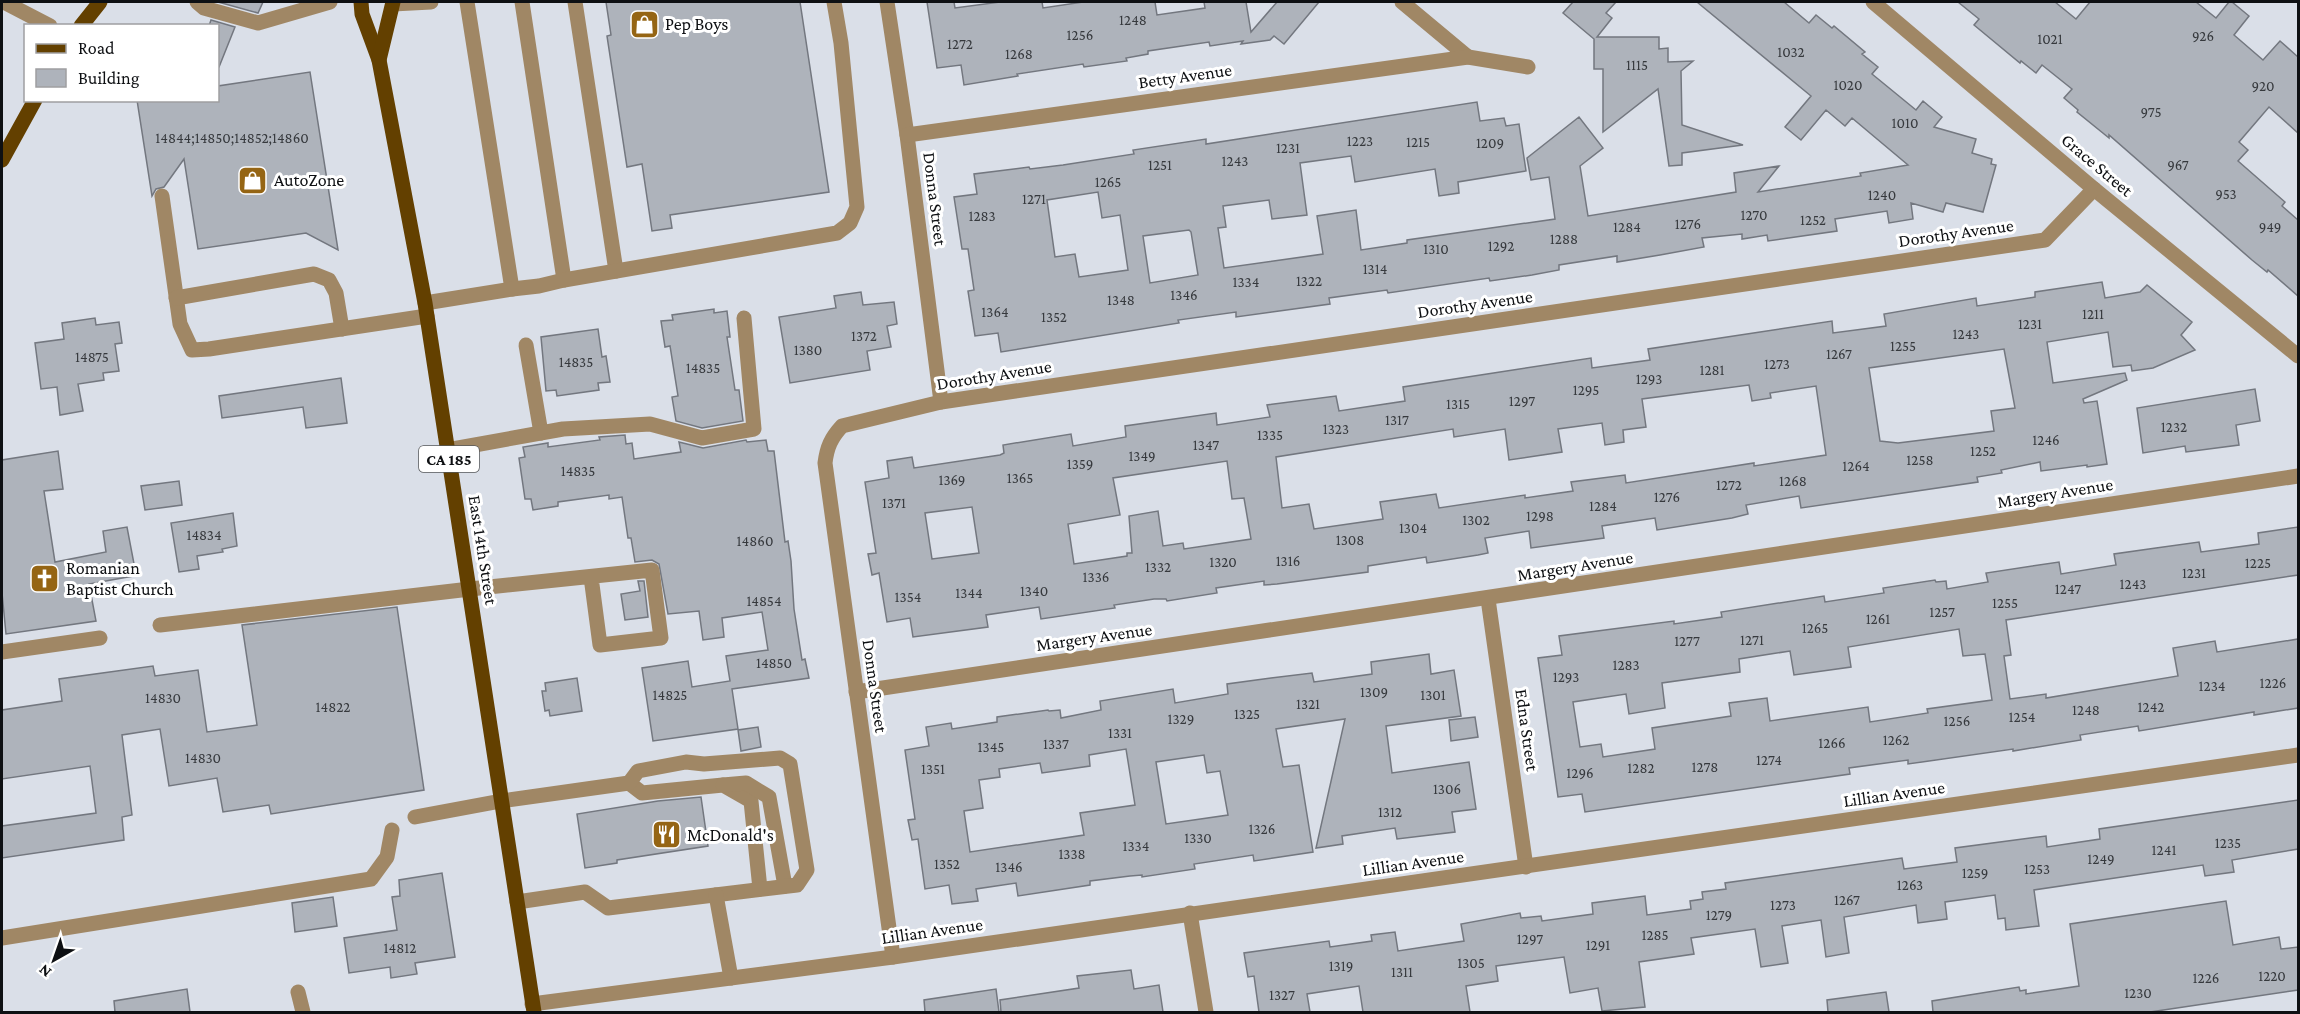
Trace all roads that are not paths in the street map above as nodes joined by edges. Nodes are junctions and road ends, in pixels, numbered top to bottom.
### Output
1 (4, 2) edge
2 (100, 2) edge
3 (197, 2) edge
4 (330, 2) edge
5 (361, 2) edge
6 (431, 2) edge
7 (467, 2) edge
8 (522, 2) edge
9 (575, 2) edge
10 (834, 2) edge
11 (887, 2) edge
12 (1402, 2) edge
13 (1873, 2) edge
14 (393, 3) edge
15 (303, 5) edge
16 (46, 24) edge
17 (83, 24) edge
18 (1468, 57) junction
19 (379, 60) junction
20 (1528, 67) dead end
21 (34, 102) edge
22 (908, 135) junction
23 (2, 160) edge
24 (2094, 189) junction
25 (162, 196) dead end
26 (616, 271) junction
27 (564, 280) junction
28 (512, 289) junction
29 (176, 298) junction
30 (426, 310) junction
31 (744, 318) dead end
32 (342, 329) junction
33 (526, 345) dead end
34 (2298, 356) edge
35 (941, 402) junction
36 (842, 426) joint
37 (542, 433) junction
38 (447, 450) junction
39 (2298, 476) edge
40 (591, 577) junction
41 (470, 589) junction
42 (1488, 599) junction
43 (160, 625) dead end
44 (100, 638) dead end
45 (2, 652) edge
46 (856, 692) junction
47 (2298, 755) edge
48 (629, 783) junction
49 (723, 784) junction
50 (501, 801) junction
51 (415, 817) dead end
52 (392, 830) dead end
53 (1526, 867) junction
54 (785, 886) junction
55 (760, 889) junction
56 (716, 895) junction
57 (517, 902) junction
58 (1190, 913) junction
59 (2, 938) edge
60 (893, 957) junction
61 (731, 978) junction
62 (298, 992) dead end
63 (533, 1008) edge
64 (303, 1012) edge
65 (1206, 1012) edge

1 - 16 street
2 - 17 main road
3 - 15 street
4 - 15 street
5 - 19 main road, East 14th Street / CA 185
6 - 14 street
7 - 28 street
8 - 27 street
9 - 26 street
10 - 26 street
11 - 22 street, Donna Street
12 - 18 street
13 - 24 street, Grace Street
14 - 19 main road, East 14th Street / CA 185
18 - 20 street
18 - 22 street, Betty Avenue
19 - 30 main road, East 14th Street / CA 185
21 - 23 main road
22 - 35 street, Donna Street
24 - 34 street, Grace Street
24 - 35 street, Dorothy Avenue
25 - 29 street
26 - 27 street
27 - 28 street
28 - 30 street
29 - 32 street
29 - 32 street
30 - 32 street
30 - 38 main road, East 14th Street / CA 185
31 - 37 street
33 - 37 street
35 - 36 street, Dorothy Avenue
36 - 46 street, Donna Street
37 - 38 street
38 - 41 main road, East 14th Street / CA 185
39 - 42 street, Margery Avenue
40 - 40 street
40 - 41 street
41 - 43 street
41 - 50 main road, East 14th Street / CA 185
42 - 46 street, Margery Avenue
42 - 53 street, Edna Street
44 - 45 street
46 - 60 street, Donna Street
47 - 53 street, Lillian Avenue
48 - 49 street
48 - 50 street
48 - 54 street
49 - 54 street
49 - 55 street
50 - 51 street
50 - 57 main road, East 14th Street / CA 185
52 - 59 street
53 - 58 street, Lillian Avenue
54 - 55 street
55 - 56 street
56 - 57 street
56 - 61 street
57 - 63 main road, East 14th Street / CA 185
58 - 60 street, Lillian Avenue
58 - 65 street
60 - 61 street, Lillian Avenue
61 - 63 street, Lillian Avenue
62 - 64 street

